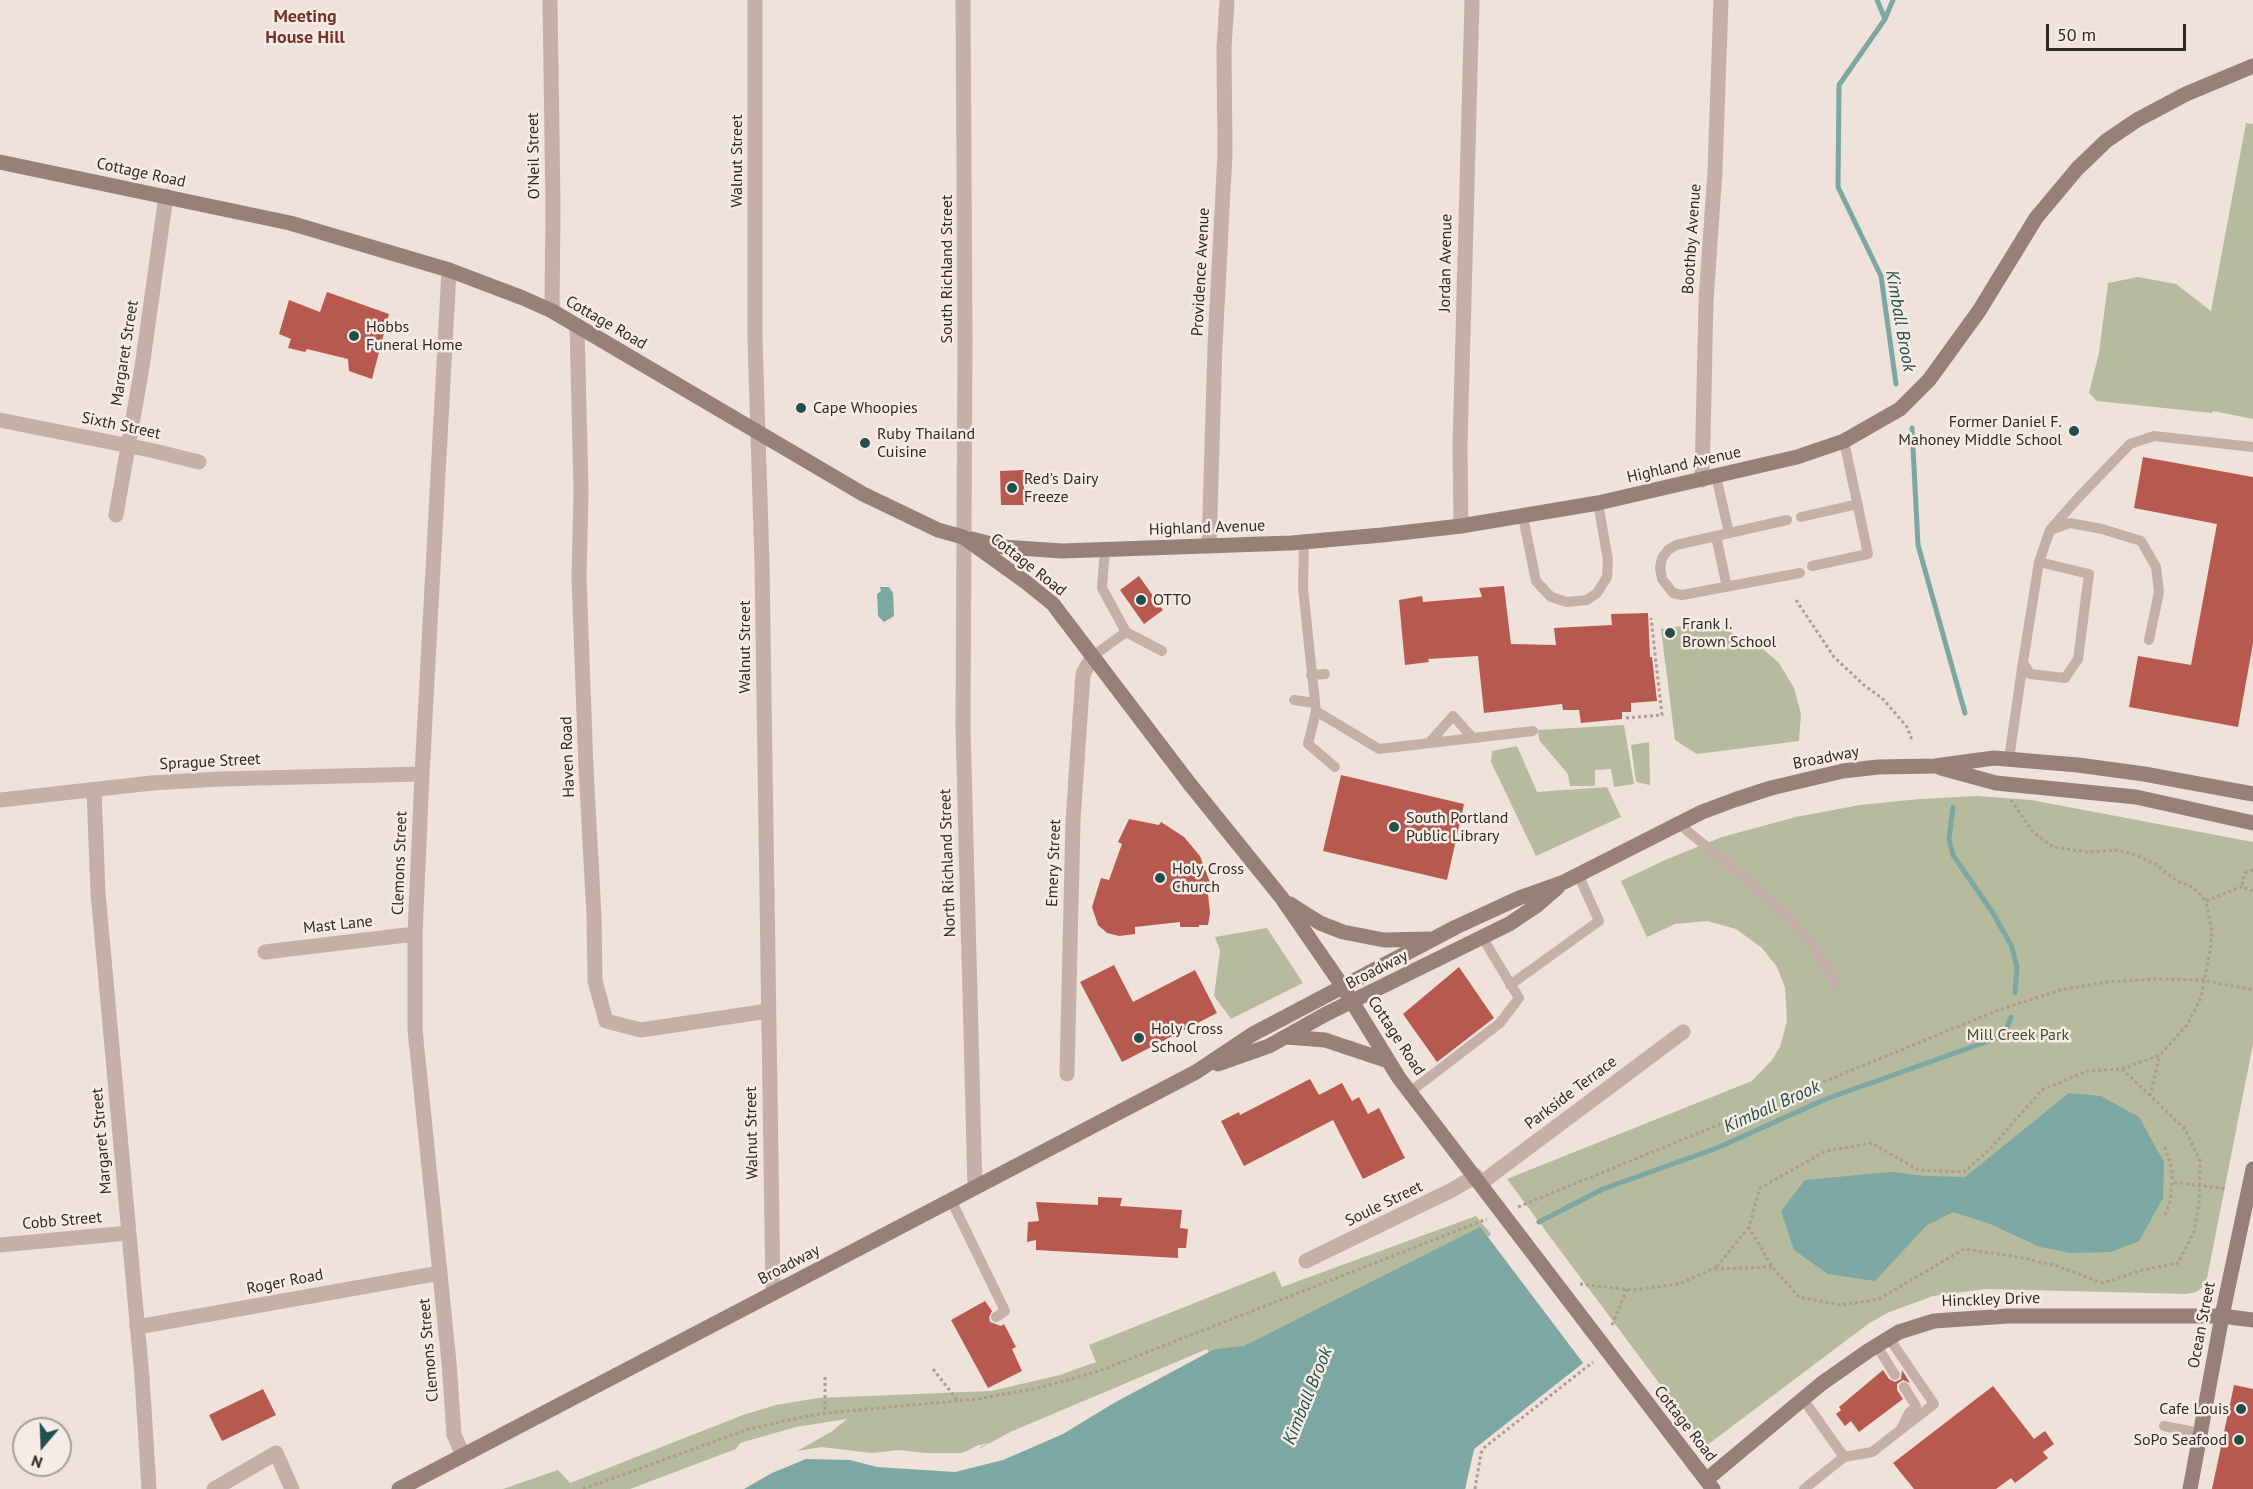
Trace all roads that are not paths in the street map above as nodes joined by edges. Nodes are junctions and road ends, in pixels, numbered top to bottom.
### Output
1 (550, 0) edge
2 (755, 0) edge
3 (963, 0) edge
4 (1227, 0) edge
5 (1472, 0) edge
6 (1721, 0) edge
7 (2253, 66) edge
8 (0, 162) edge
9 (166, 196) junction
10 (449, 270) junction
11 (552, 311) junction
12 (577, 326) junction
13 (0, 420) edge
14 (757, 432) junction
15 (1844, 441) junction
16 (129, 445) junction
17 (2253, 447) edge
18 (199, 462) dead end
19 (1709, 478) junction
20 (1598, 503) junction
21 (1858, 504) junction
22 (116, 515) dead end
23 (1523, 517) junction
24 (1801, 517) dead end
25 (1787, 520) dead end
26 (1461, 526) junction
27 (2050, 530) junction
28 (1730, 533) junction
29 (1716, 536) junction
30 (963, 537) junction
31 (1304, 542) junction
32 (1209, 546) junction
33 (1105, 549) junction
34 (2038, 562) junction
35 (1812, 566) dead end
36 (1800, 573) dead end
37 (1727, 587) junction
38 (1126, 632) junction
39 (2149, 640) dead end
40 (1162, 651) dead end
41 (1093, 656) junction
42 (2023, 662) junction
43 (1325, 674) dead end
44 (1311, 675) junction
45 (1294, 700) dead end
46 (1316, 707) junction
47 (1533, 730) dead end
48 (1473, 738) junction
49 (1429, 743) junction
50 (2009, 759) junction
51 (1935, 766) junction
52 (1335, 767) dead end
53 (422, 774) junction
54 (94, 790) junction
55 (2253, 794) edge
56 (0, 800) edge
57 (2253, 823) edge
58 (1679, 824) junction
59 (1578, 874) junction
60 (1564, 882) junction
61 (1281, 897) junction
62 (415, 934) junction
63 (1482, 937) junction
64 (1434, 938) junction
65 (265, 952) dead end
66 (1836, 984) dead end
67 (1510, 985) junction
68 (1343, 987) junction
69 (1352, 1002) junction
70 (768, 1011) junction
71 (1683, 1032) dead end
72 (1287, 1037) junction
73 (1388, 1061) junction
74 (1196, 1072) junction
75 (1067, 1074) dead end
76 (1410, 1092) junction
77 (2253, 1169) edge
78 (1478, 1180) junction
79 (975, 1187) junction
80 (951, 1200) junction
81 (128, 1233) junction
82 (0, 1245) edge
83 (1306, 1261) dead end
84 (440, 1273) junction
85 (773, 1293) junction
86 (2222, 1316) junction
87 (996, 1317) dead end
88 (2253, 1320) edge
89 (137, 1328) junction
90 (1883, 1342) junction
91 (1895, 1375) dead end
92 (1904, 1387) dead end
93 (1803, 1399) junction
94 (2164, 1426) dead end
95 (1902, 1427) junction
96 (2200, 1433) junction
97 (463, 1455) junction
98 (1844, 1457) junction
99 (1709, 1485) edge
100 (149, 1489) edge
101 (214, 1489) edge
102 (292, 1489) edge
103 (399, 1489) edge
104 (1804, 1489) edge
105 (2190, 1489) edge

1 - 11 street, O'Neil Street
2 - 14 street, Walnut Street
3 - 30 street, South Richland Street
4 - 32 street, Providence Avenue
5 - 26 street, Jordan Avenue
6 - 19 street, Boothby Avenue
7 - 15 street, Highland Avenue
8 - 9 street, Cottage Road
9 - 10 street, Cottage Road
9 - 16 street, Margaret Street
10 - 11 street, Cottage Road
10 - 53 street, Clemons Street
11 - 12 street, Cottage Road
12 - 14 street, Cottage Road
12 - 70 street, Haven Road
13 - 16 street, Sixth Street
14 - 30 street, Cottage Road
14 - 70 street, Walnut Street
15 - 19 street, Highland Avenue
15 - 21 lane
16 - 18 street, Sixth Street
16 - 22 street, Margaret Street
17 - 27 lane
19 - 20 street, Highland Avenue
19 - 28 lane
20 - 23 street, Highland Avenue
20 - 23 lane
21 - 24 lane
21 - 35 lane
23 - 26 street, Highland Avenue
25 - 28 lane
26 - 31 street, Highland Avenue
27 - 34 lane
27 - 39 lane
28 - 29 lane
29 - 37 lane
29 - 37 lane
30 - 33 street, Highland Avenue
30 - 41 street, Cottage Road
30 - 79 street, North Richland Street
31 - 32 street, Highland Avenue
31 - 44 lane
32 - 33 street, Highland Avenue
33 - 38 lane
34 - 42 lane
34 - 42 lane
36 - 37 lane
38 - 40 lane
38 - 41 lane
41 - 61 street, Cottage Road
41 - 75 street, Emery Street
42 - 50 lane
43 - 44 lane
44 - 46 lane
45 - 46 lane
46 - 49 lane
46 - 52 lane
47 - 48 lane
48 - 49 lane
48 - 49 lane
50 - 51 street, Broadway
50 - 55 street, Broadway
51 - 57 street, Broadway
51 - 58 street, Broadway
53 - 54 street, Sprague Street
53 - 62 street, Clemons Street
54 - 56 street, Sprague Street
54 - 81 street, Margaret Street
58 - 59 street, Broadway
58 - 66 lane
59 - 60 street, Broadway
59 - 67 lane
60 - 63 street, Broadway
60 - 64 street, Broadway
61 - 64 street
61 - 68 street, Cottage Road
62 - 65 street, Mast Lane
62 - 84 street, Clemons Street
63 - 67 lane
63 - 69 street, Broadway
64 - 68 street, Broadway
67 - 76 lane
68 - 69 street, Cottage Road
68 - 74 street, Broadway
69 - 72 street, Broadway
69 - 73 street, Cottage Road
70 - 85 street, Walnut Street
71 - 78 street, Parkside Terrace
72 - 73 street
72 - 74 street, Broadway
73 - 76 street, Cottage Road
74 - 79 street, Broadway
76 - 78 street, Cottage Road
77 - 86 street, Ocean Street
78 - 83 street, Soule Street
78 - 99 street, Cottage Road
79 - 80 street, Broadway
80 - 85 street, Broadway
80 - 87 lane
81 - 82 street, Cobb Street
81 - 89 street, Margaret Street
84 - 89 street, Roger Road
84 - 97 street, Clemons Street
85 - 97 street, Broadway
86 - 88 street, Hinckley Drive
86 - 90 street, Hinckley Drive
86 - 96 street, Ocean Street
89 - 100 street, Margaret Street
90 - 91 lane
90 - 93 street, Hinckley Drive
90 - 95 lane
92 - 95 lane
93 - 98 lane
93 - 99 street, Hinckley Drive
94 - 96 lane
95 - 98 lane
96 - 105 street, Ocean Street
97 - 103 street, Broadway
98 - 104 lane
101 - 102 street

